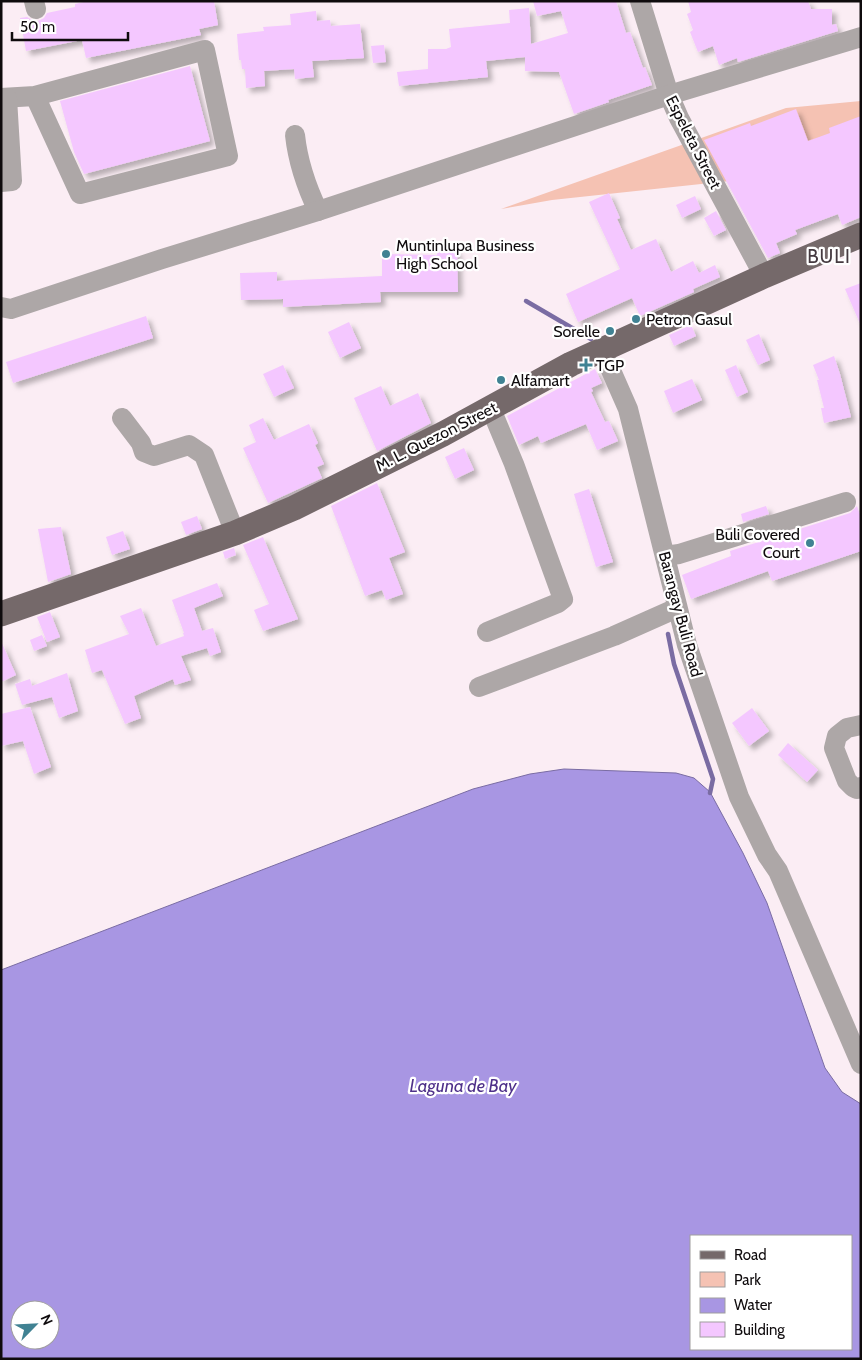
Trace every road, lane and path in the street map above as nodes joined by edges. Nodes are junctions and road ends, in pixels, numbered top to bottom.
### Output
1 (640, 1) edge
2 (861, 37) edge
3 (669, 95) junction
4 (35, 96) junction
5 (4, 98) edge
6 (295, 136) dead end
7 (1, 182) edge
8 (318, 211) junction
9 (861, 235) edge
10 (764, 276) junction
11 (1, 307) edge
12 (602, 350) junction
13 (491, 408) junction
14 (122, 418) dead end
15 (846, 502) dead end
16 (235, 533) junction
17 (665, 556) junction
18 (677, 608) junction
19 (1, 614) edge
20 (487, 632) dead end
21 (479, 688) dead end
22 (861, 724) edge
23 (861, 788) edge
24 (861, 1064) edge

1 - 3 street, Espeleta Street
2 - 3 street
3 - 8 street
3 - 10 street, Espeleta Street
4 - 4 street
4 - 5 street
5 - 7 street
6 - 8 street
8 - 11 street
9 - 10 main road, M. L. Quezon Street
10 - 12 main road, M. L. Quezon Street
12 - 13 main road, M. L. Quezon Street
12 - 17 street, Barangay Buli Road
13 - 16 main road, M. L. Quezon Street
13 - 20 street
14 - 16 street
15 - 17 street
16 - 19 main road, M. L. Quezon Street
17 - 18 street, Barangay Buli Road
18 - 21 street
18 - 24 street, Barangay Buli Road
22 - 23 street

